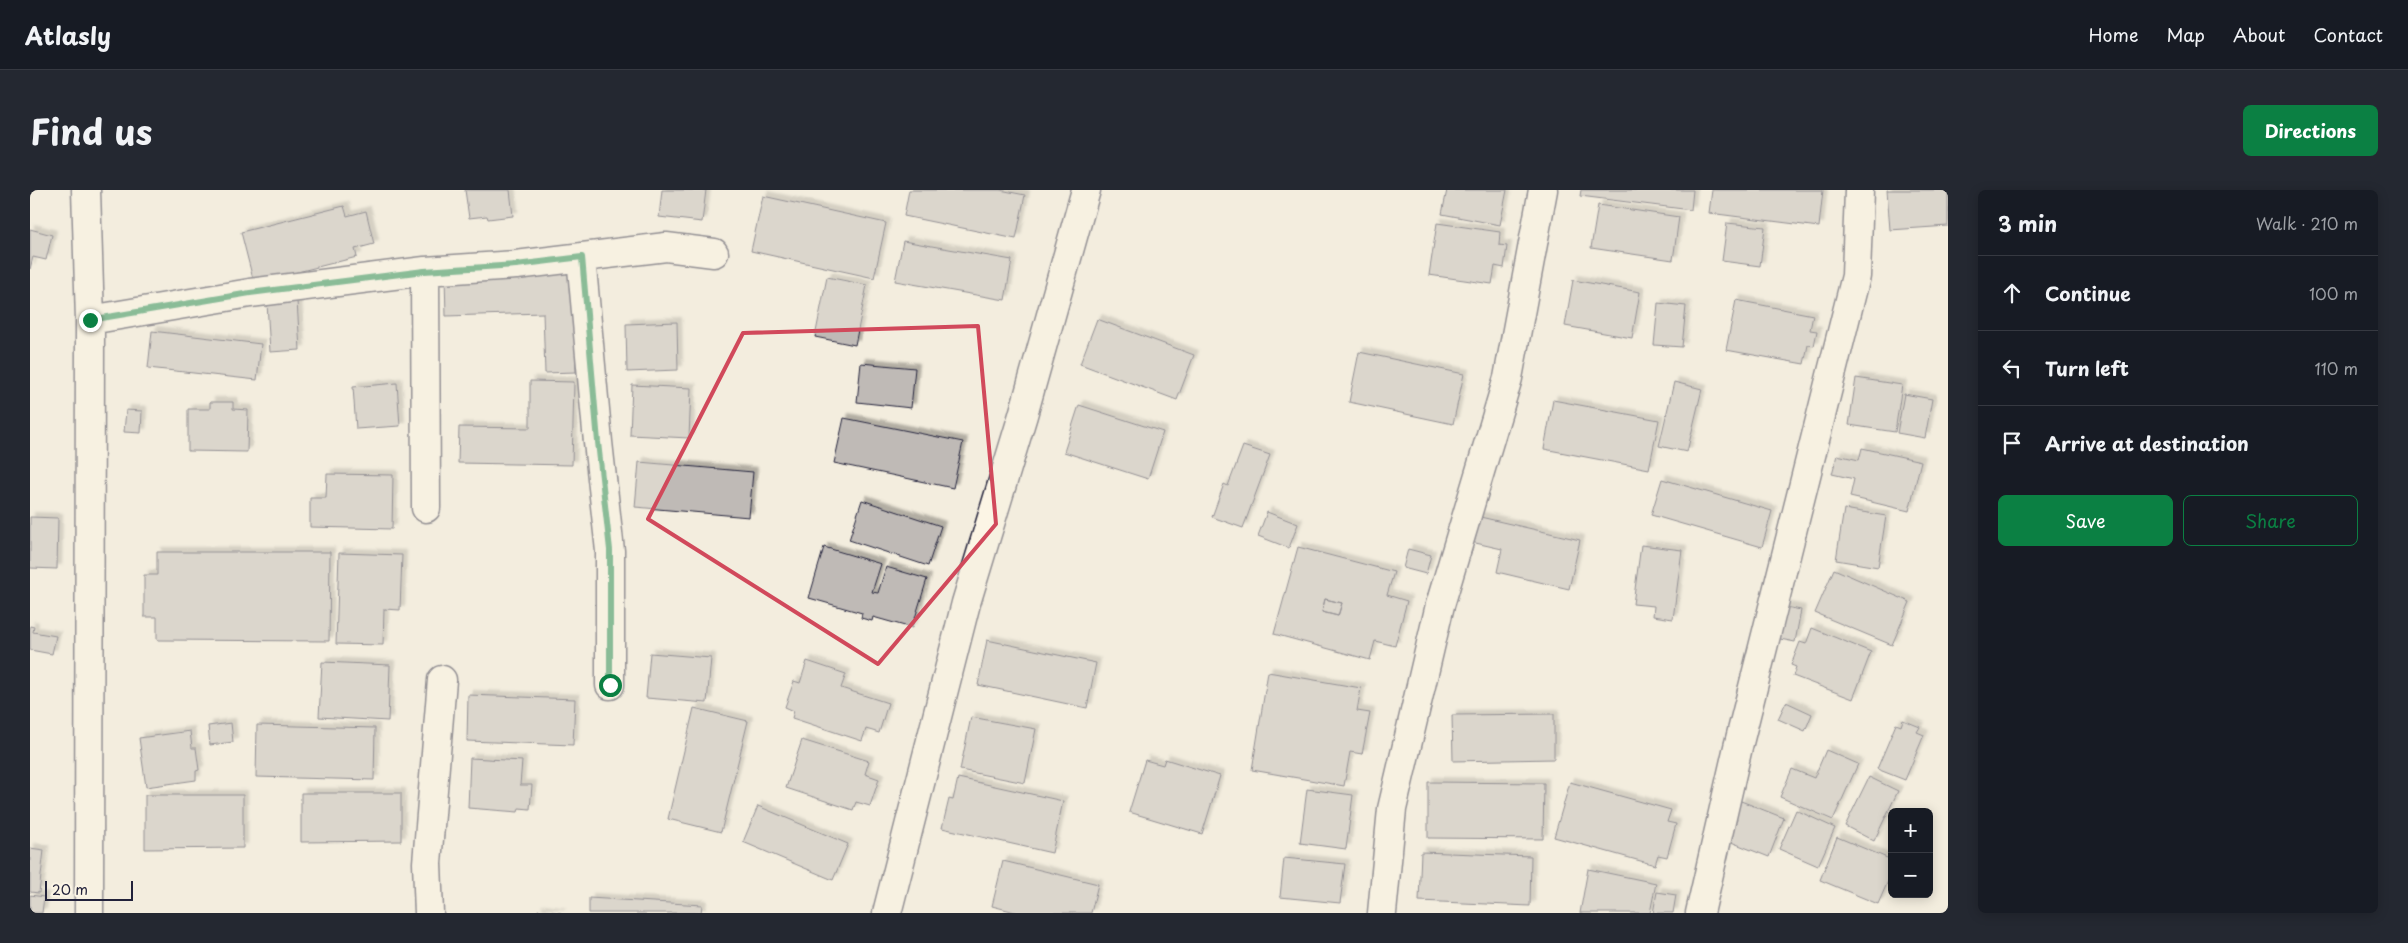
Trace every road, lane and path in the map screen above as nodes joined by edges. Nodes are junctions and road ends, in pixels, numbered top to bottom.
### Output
1 (86, 190) edge
2 (1086, 190) edge
3 (1543, 190) edge
4 (1859, 190) edge
5 (714, 254) dead end
6 (582, 257) junction
7 (424, 271) junction
8 (90, 320) junction
9 (426, 508) dead end
10 (442, 680) dead end
11 (610, 685) dead end
12 (89, 913) edge
13 (429, 913) edge
14 (887, 913) edge
15 (1382, 913) edge
16 (1700, 913) edge

1 - 8 street
2 - 14 street
3 - 15 street
4 - 16 street
5 - 6 street
6 - 7 street
6 - 11 street
7 - 8 street
7 - 9 street
8 - 12 street
10 - 13 street

